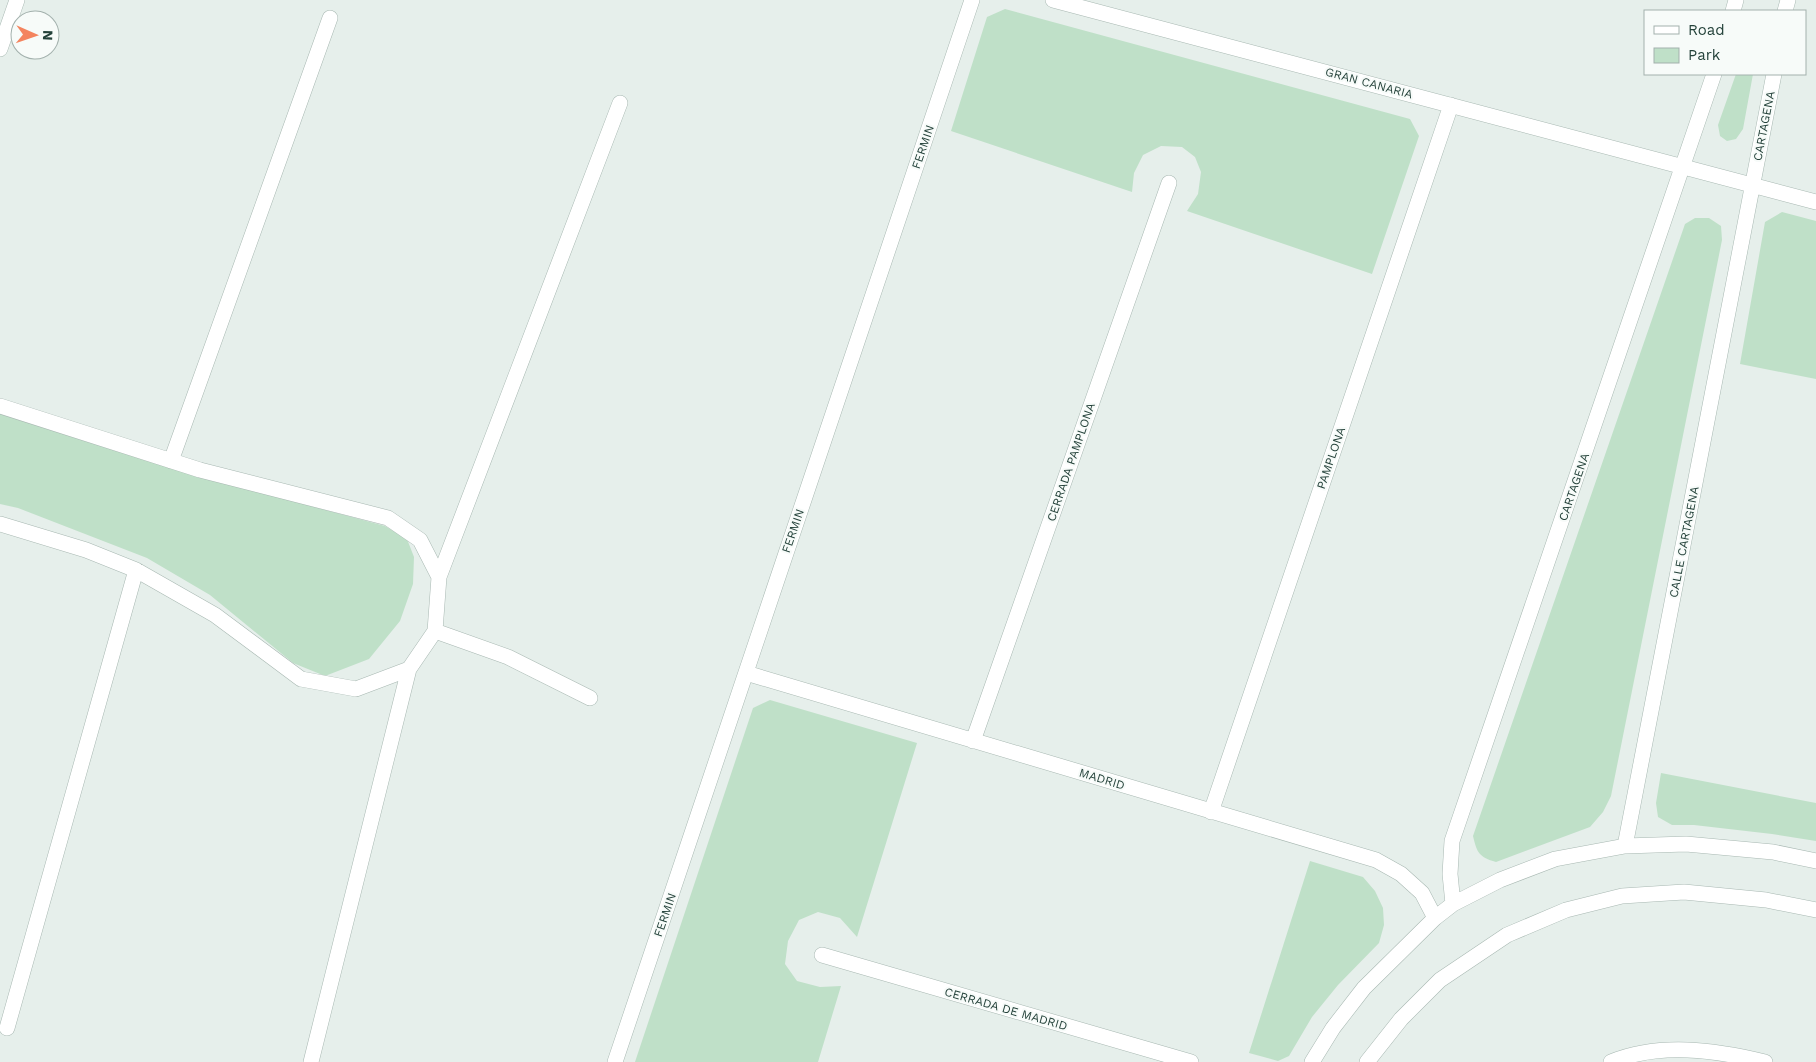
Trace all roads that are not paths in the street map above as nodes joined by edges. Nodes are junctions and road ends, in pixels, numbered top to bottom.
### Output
1 (17, 0) edge
2 (972, 0) edge
3 (1053, 0) edge
4 (330, 18) dead end
5 (0, 49) edge
6 (1714, 75) edge
7 (1774, 75) edge
8 (620, 103) dead end
9 (1451, 105) junction
10 (1684, 167) junction
11 (1169, 183) dead end
12 (1753, 186) junction
13 (1816, 202) edge
14 (1743, 238) joint
15 (0, 406) edge
16 (171, 461) junction
17 (0, 524) edge
18 (136, 570) junction
19 (439, 577) junction
20 (435, 631) junction
21 (409, 669) junction
22 (746, 673) junction
23 (590, 698) dead end
24 (973, 741) junction
25 (1211, 812) junction
26 (1625, 846) junction
27 (1816, 860) edge
28 (1453, 904) junction
29 (1816, 910) edge
30 (1435, 918) junction
31 (822, 956) dead end
32 (7, 1028) dead end
33 (311, 1062) edge
34 (615, 1062) edge
35 (1191, 1062) edge
36 (1312, 1062) edge
37 (1367, 1062) edge
38 (1611, 1062) edge
39 (1765, 1062) edge

1 - 5 street
2 - 22 street, FERMIN
3 - 9 street, GRAN CANARIA
4 - 16 street
6 - 10 street, CARTAGENA
7 - 12 street, CARTAGENA
8 - 19 street
9 - 10 street, GRAN CANARIA
9 - 25 street, PAMPLONA
10 - 12 street, GRAN CANARIA
10 - 28 street, CARTAGENA
11 - 24 street, CERRADA PAMPLONA
12 - 13 street
12 - 14 street, CARTAGENA
14 - 26 street, CALLE CARTAGENA
15 - 16 street
16 - 19 street
17 - 18 street
18 - 21 street
18 - 32 street
19 - 20 street
20 - 21 street
20 - 23 street
21 - 33 street
22 - 24 street, MADRID
22 - 34 street, FERMIN
24 - 25 street, MADRID
25 - 30 street, MADRID
26 - 27 street
26 - 28 street
28 - 30 street
29 - 37 street
30 - 36 street
31 - 35 street, CERRADA DE MADRID
38 - 39 street

